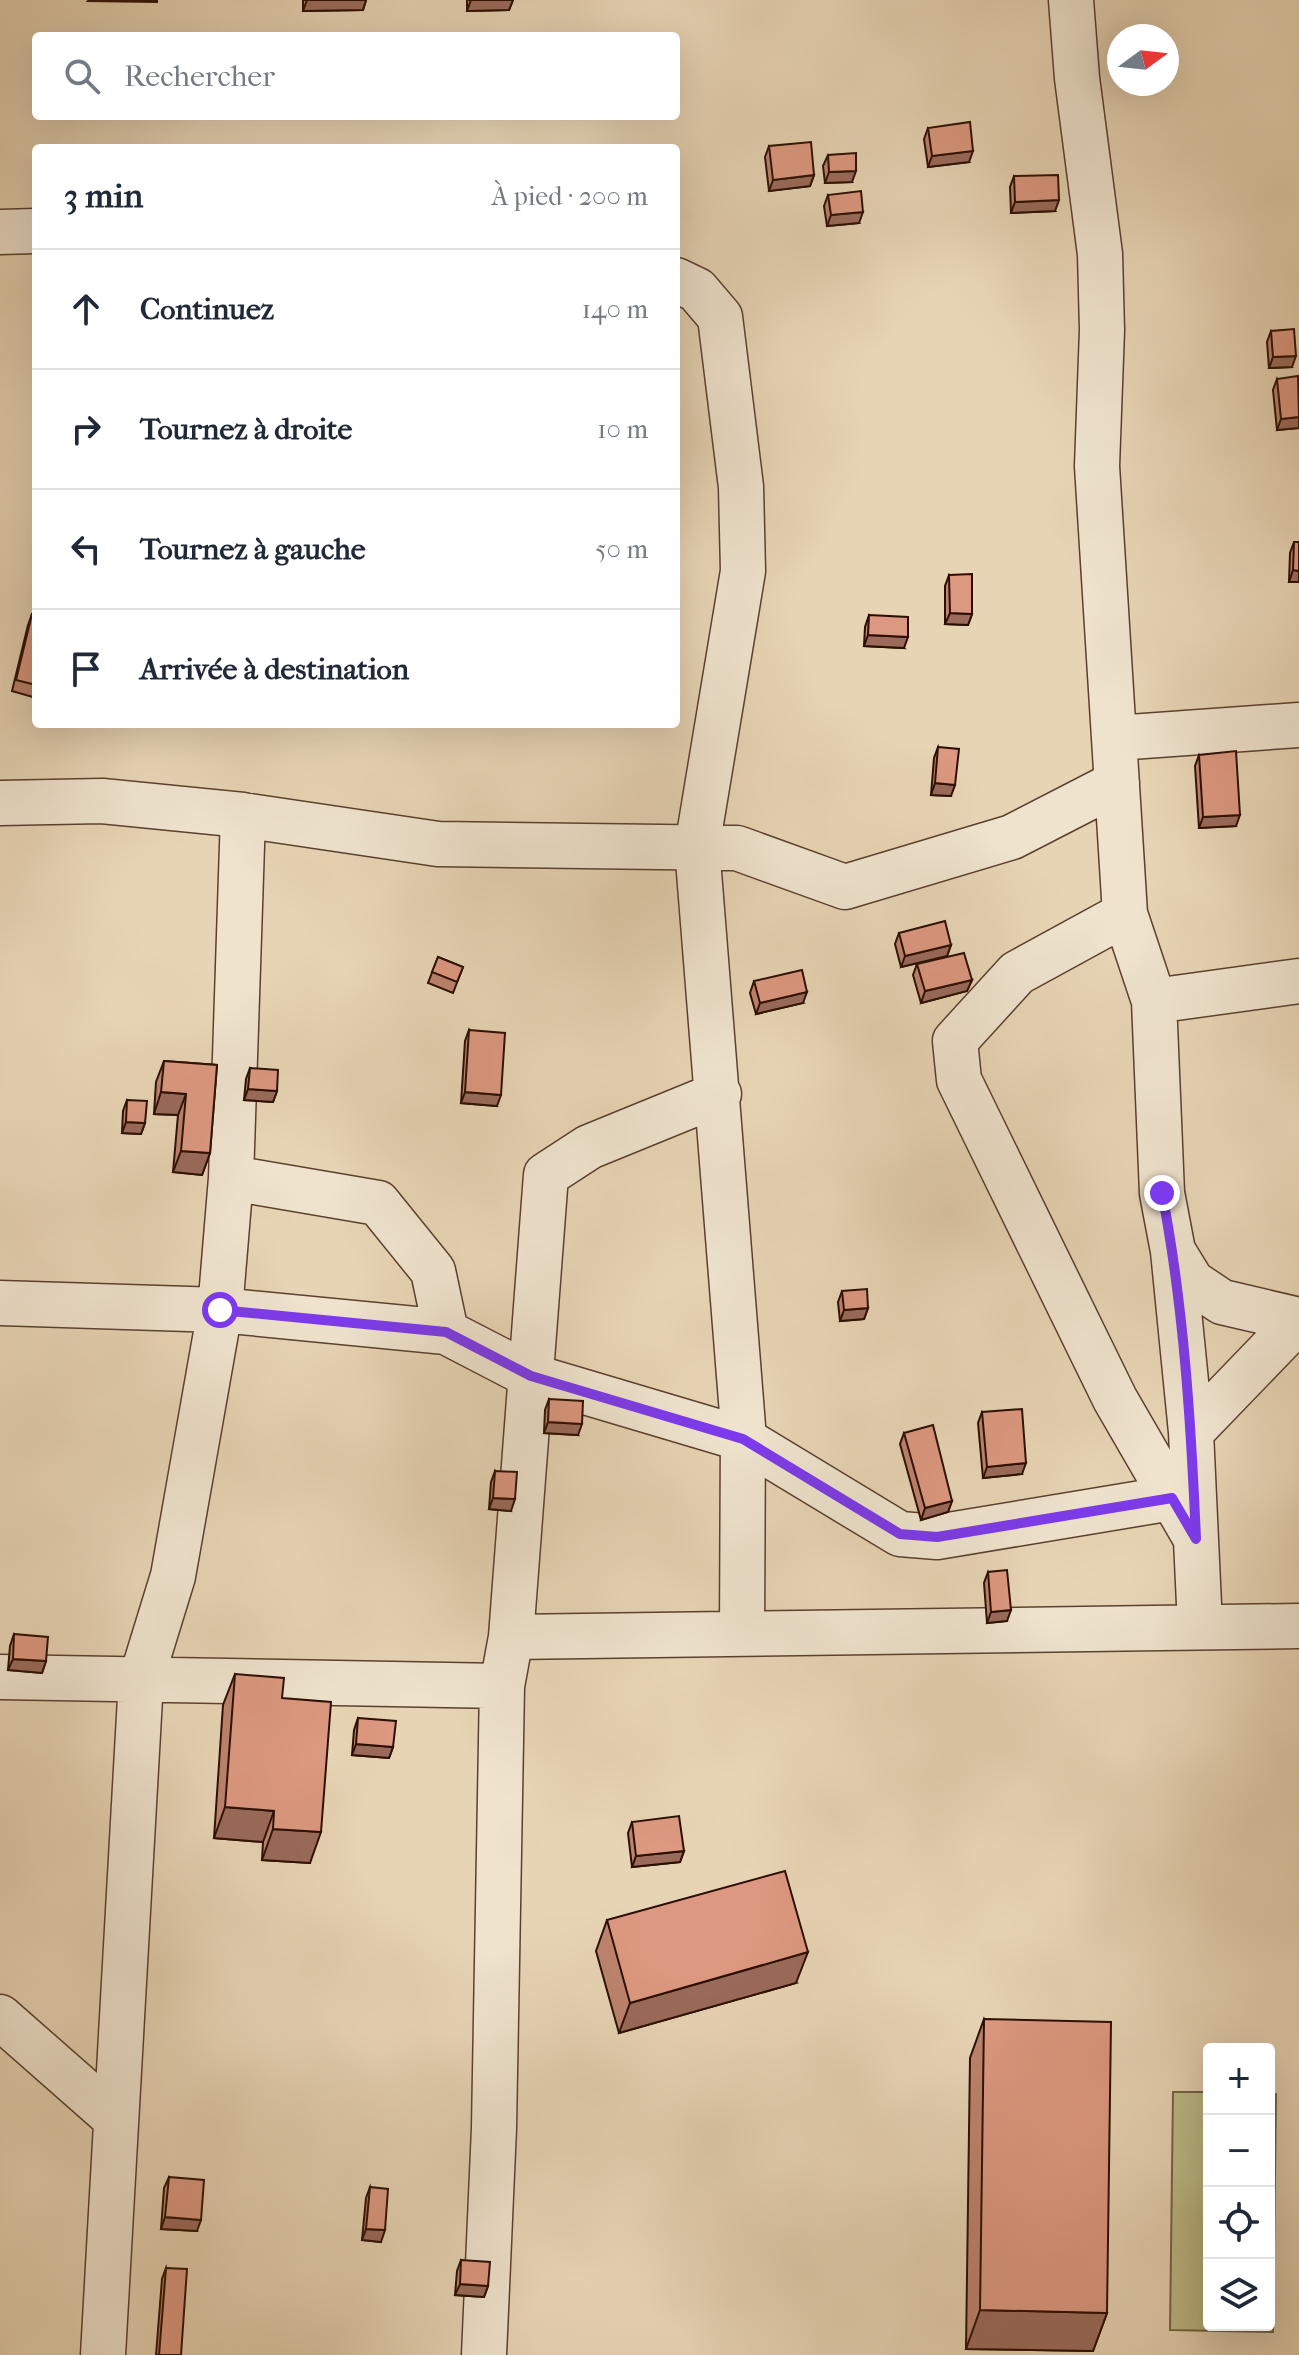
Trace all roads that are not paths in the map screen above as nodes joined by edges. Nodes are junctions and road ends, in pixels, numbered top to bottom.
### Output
1 (1071, 0) edge
2 (32, 231) edge
3 (0, 232) edge
4 (680, 282) edge
5 (1299, 725) edge
6 (1116, 738) junction
7 (1117, 783) junction
8 (0, 803) edge
9 (243, 815) junction
10 (697, 847) junction
11 (1125, 914) junction
12 (1299, 981) edge
13 (1154, 1001) junction
14 (719, 1094) junction
15 (231, 1178) junction
16 (1173, 1251) junction
17 (0, 1303) edge
18 (220, 1310) junction
19 (446, 1332) junction
20 (531, 1376) junction
21 (1191, 1432) junction
22 (743, 1439) junction
23 (1172, 1498) junction
24 (1196, 1539) junction
25 (1200, 1626) junction
26 (1299, 1626) edge
27 (742, 1634) junction
28 (511, 1637) junction
29 (0, 1677) edge
30 (141, 1680) junction
31 (502, 1686) junction
32 (0, 2017) edge
33 (116, 2119) junction
34 (103, 2355) edge
35 (484, 2355) edge

1 - 6 street
2 - 3 street
4 - 10 street
5 - 6 street
6 - 7 street
7 - 10 street
7 - 11 street
8 - 9 street
9 - 10 street
9 - 15 street
10 - 14 street
11 - 13 street
11 - 23 street
12 - 13 street
13 - 16 street
14 - 20 street
14 - 22 street
15 - 18 street
15 - 19 street
16 - 21 street
16 - 21 street
17 - 18 street
18 - 19 street
18 - 30 street
19 - 20 street
20 - 22 street
20 - 28 street
21 - 24 street
22 - 23 street
22 - 27 street
23 - 24 street
24 - 25 street
25 - 26 street
25 - 27 street
27 - 28 street
28 - 31 street
29 - 30 street
30 - 31 street
30 - 33 street
31 - 35 street
32 - 33 street
33 - 34 street

